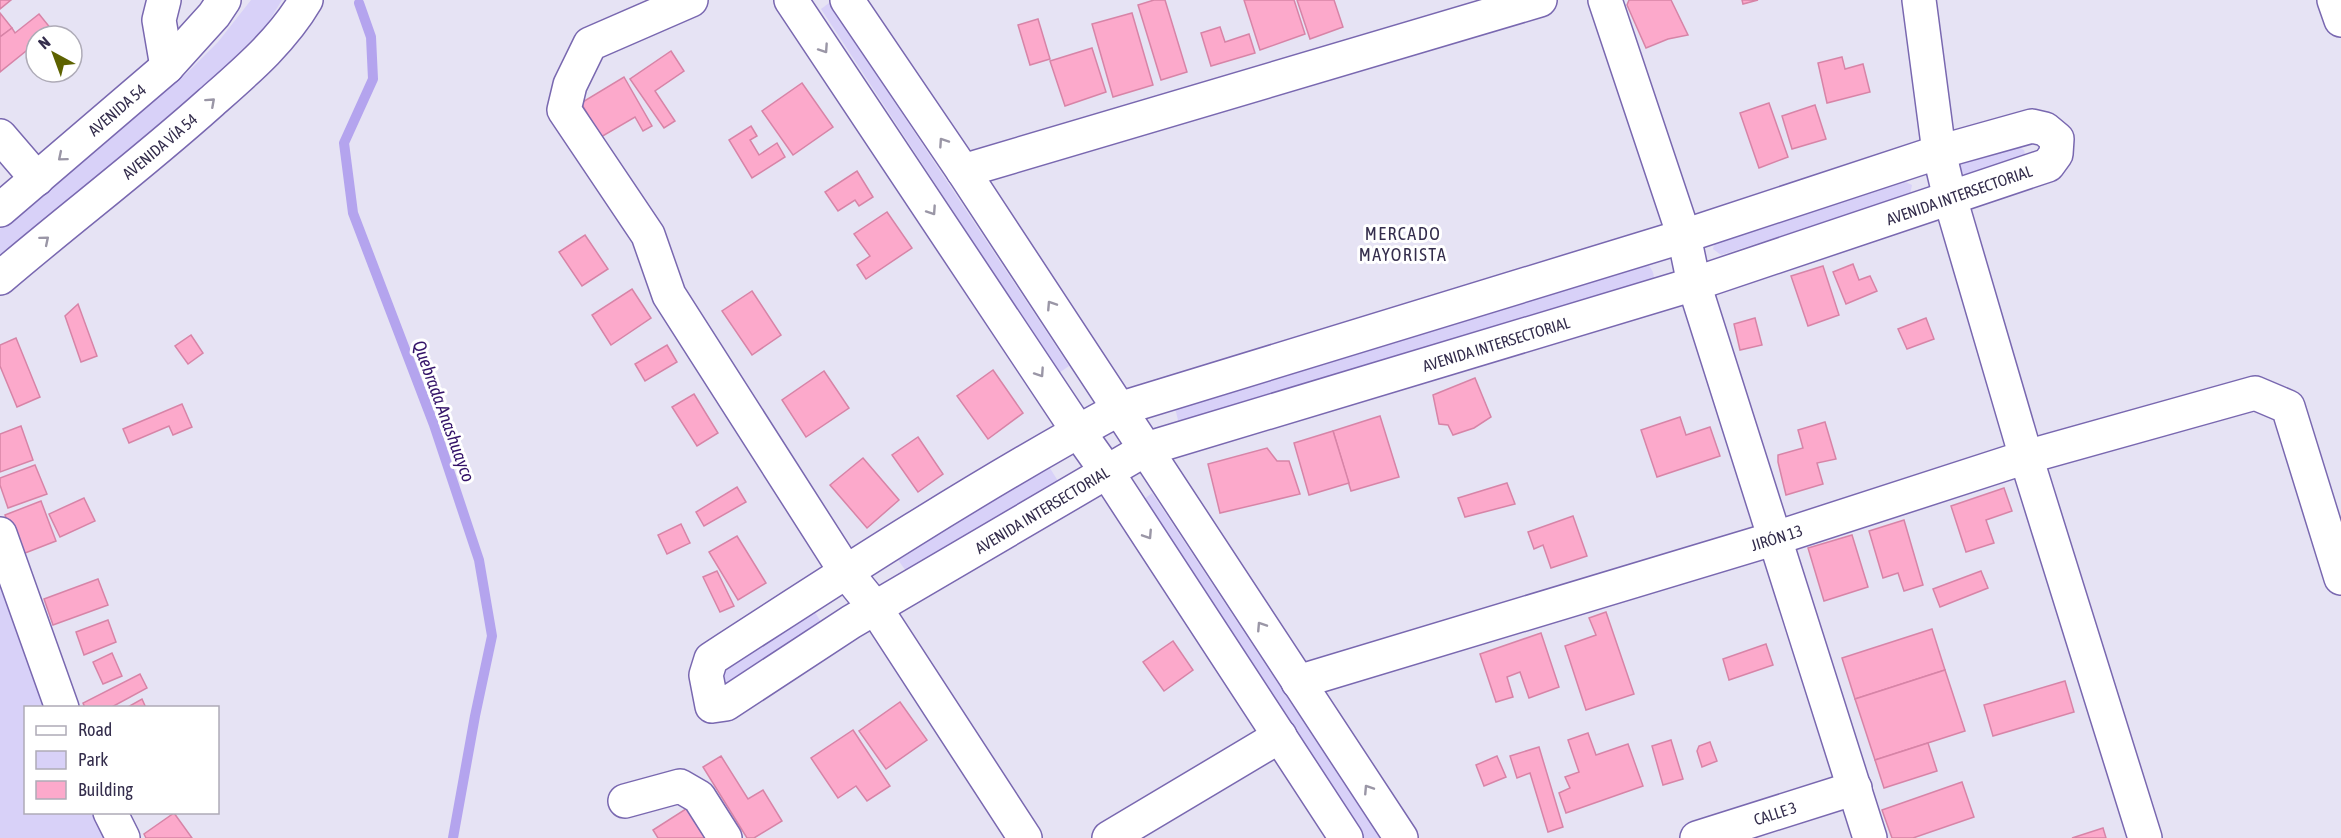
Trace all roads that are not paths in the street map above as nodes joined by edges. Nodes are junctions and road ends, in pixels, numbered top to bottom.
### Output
1 (164, 0) edge
2 (224, 0) edge
3 (306, 0) edge
4 (691, 0) edge
5 (791, 0) edge
6 (847, 0) edge
7 (1540, 0) edge
8 (1605, 0) edge
9 (1919, 0) edge
10 (2334, 0) edge
11 (2341, 20) edge
12 (167, 67) junction
13 (0, 136) edge
14 (1939, 152) junction
15 (963, 171) junction
16 (37, 179) junction
17 (1950, 198) junction
18 (0, 210) edge
19 (1684, 236) junction
20 (0, 278) edge
21 (1694, 284) junction
22 (1119, 409) junction
23 (1078, 431) junction
24 (1146, 449) junction
25 (2026, 457) junction
26 (1107, 472) junction
27 (0, 534) edge
28 (1776, 538) junction
29 (846, 572) junction
30 (2341, 578) edge
31 (876, 609) junction
32 (1298, 682) junction
33 (61, 706) edge
34 (1280, 736) junction
35 (1855, 788) junction
36 (625, 801) dead end
37 (111, 814) edge
38 (123, 838) edge
39 (725, 838) edge
40 (1024, 838) edge
41 (1109, 838) edge
42 (1346, 838) edge
43 (1401, 838) edge
44 (1697, 838) edge
45 (1870, 838) edge
46 (2145, 838) edge

1 - 12 street
2 - 12 street, AVENIDA 54
20 -> 3 street, AVENIDA VÍA 54
4 - 29 street
5 -> 23 street
15 -> 6 street
7 - 15 street
8 - 19 street
9 - 14 street
10 - 11 street
12 -> 16 street, AVENIDA 54
13 - 16 street
14 - 17 street
14 - 17 street, AVENIDA INTERSECTORIAL
14 - 19 street, AVENIDA INTERSECTORIAL
22 -> 15 street
16 - 18 street, AVENIDA 54
17 - 21 street, AVENIDA INTERSECTORIAL
17 - 25 street
19 - 21 street
19 - 22 street, AVENIDA INTERSECTORIAL
21 - 24 street, AVENIDA INTERSECTORIAL
21 - 28 street
22 - 23 street, AVENIDA INTERSECTORIAL
22 - 24 street
23 - 26 street
23 - 29 street, AVENIDA INTERSECTORIAL
24 - 26 street, AVENIDA INTERSECTORIAL
32 -> 24 street
25 - 28 street, JIRÓN 13
25 - 30 street, JIRÓN 13
25 - 46 street
26 - 31 street, AVENIDA INTERSECTORIAL
26 -> 34 street
27 - 33 street
28 - 32 street, JIRÓN 13
28 - 35 street
29 - 31 street
29 - 31 street, AVENIDA INTERSECTORIAL
31 - 40 street
43 -> 32 street
34 - 41 street
34 - 42 street
35 - 44 street, CALLE 3
35 - 45 street
36 - 39 street
37 - 38 street

